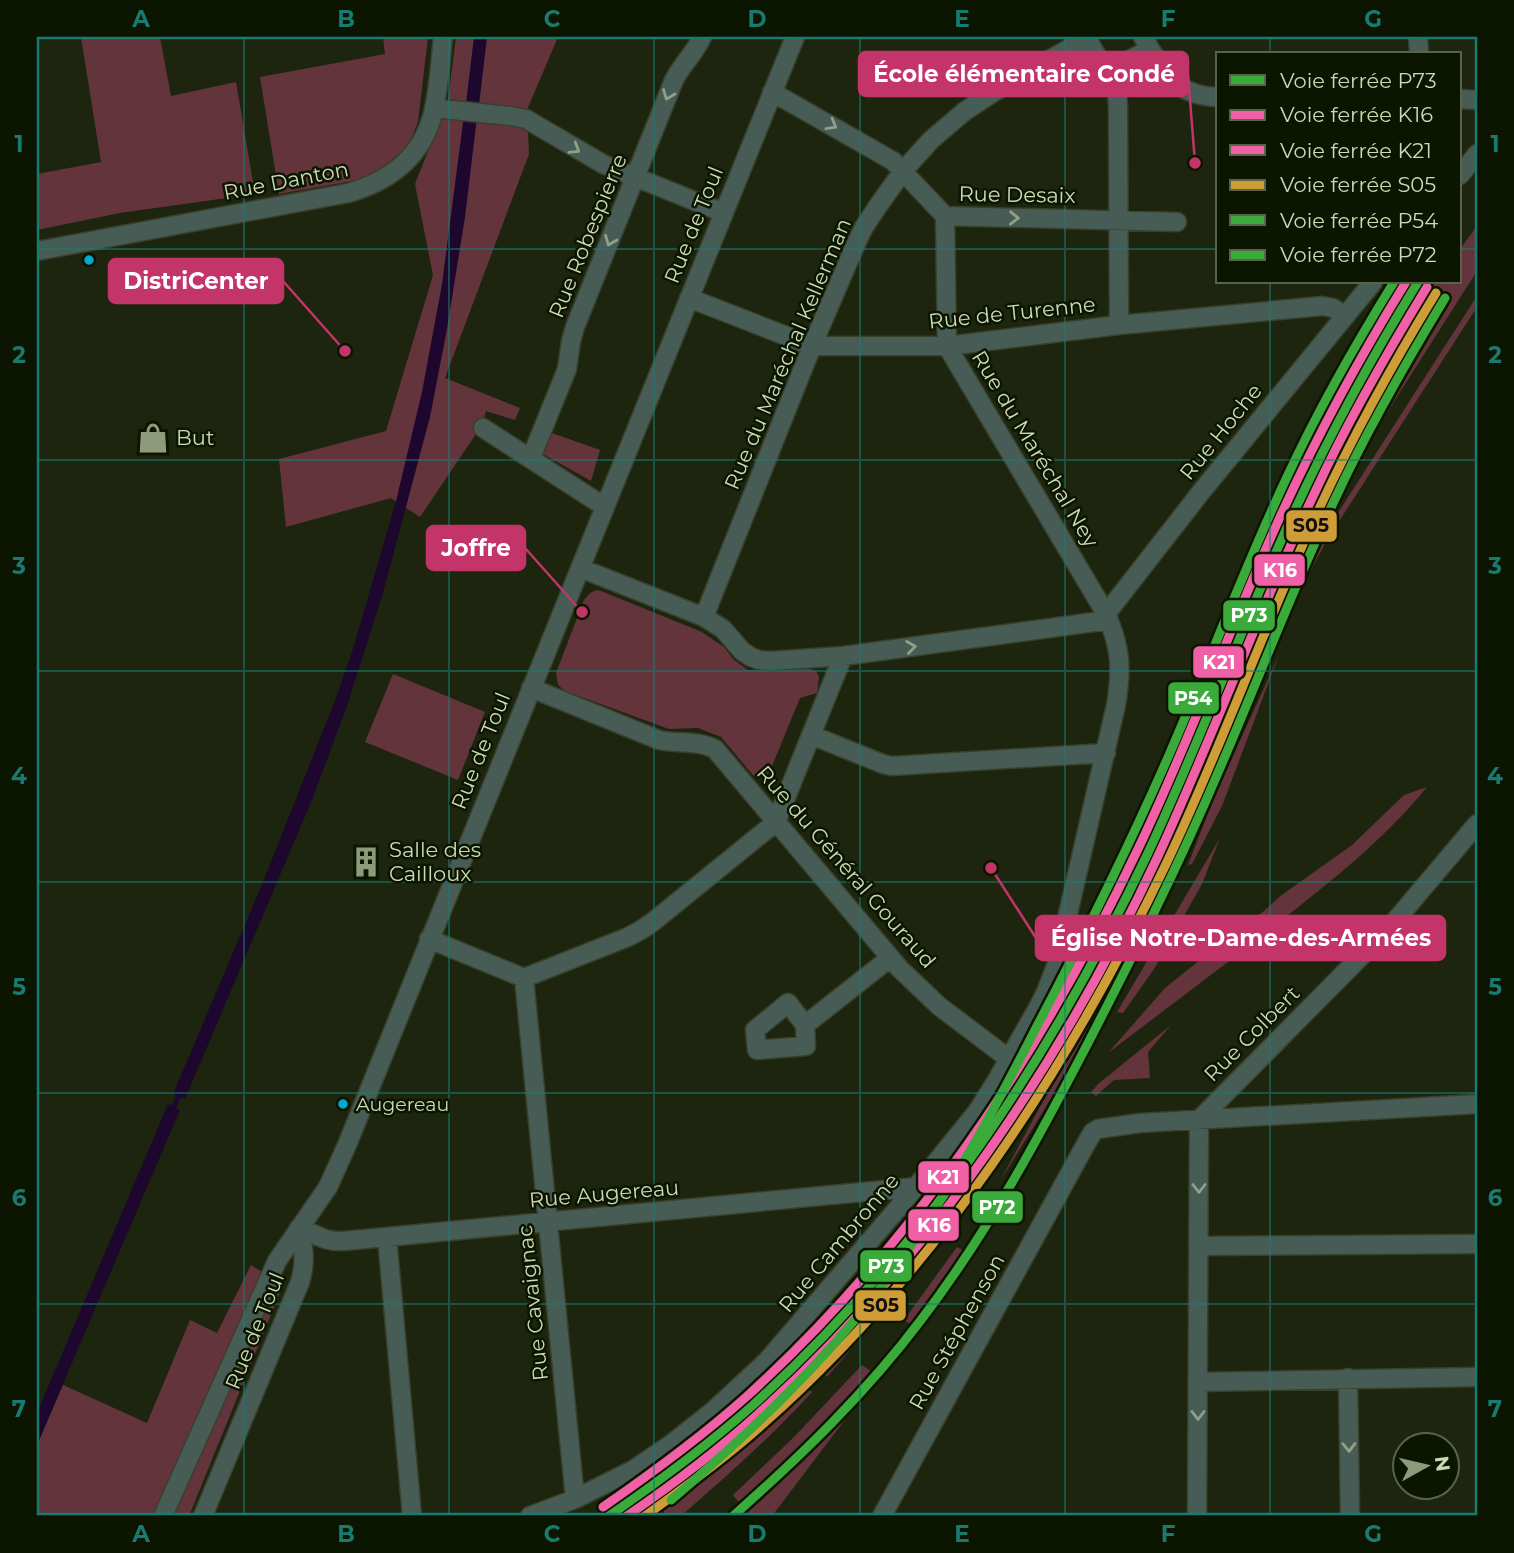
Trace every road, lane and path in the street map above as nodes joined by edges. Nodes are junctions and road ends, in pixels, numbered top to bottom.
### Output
1 (443, 37) edge
2 (702, 37) edge
3 (795, 37) edge
4 (1086, 37) edge
5 (1146, 43) edge
6 (1104, 68) junction
7 (772, 92) junction
8 (1216, 97) edge
9 (434, 108) junction
10 (1477, 154) edge
11 (904, 170) junction
12 (1462, 173) edge
13 (636, 177) junction
14 (724, 213) junction
15 (945, 216) junction
16 (1119, 220) junction
17 (1177, 222) dead end
18 (37, 251) edge
19 (1371, 284) edge
20 (689, 298) junction
21 (1345, 316) junction
22 (1119, 325) junction
23 (812, 346) junction
24 (947, 346) junction
25 (483, 428) dead end
26 (531, 458) junction
27 (605, 507) junction
28 (580, 568) junction
29 (704, 617) junction
30 (1107, 617) junction
31 (843, 656) junction
32 (531, 688) junction
33 (811, 735) junction
34 (1106, 753) junction
35 (776, 822) junction
36 (1477, 824) edge
37 (429, 939) junction
38 (890, 958) junction
39 (524, 978) junction
40 (805, 1025) dead end
41 (1009, 1059) junction
42 (1477, 1104) edge
43 (1199, 1120) junction
44 (916, 1187) junction
45 (548, 1222) junction
46 (299, 1228) junction
47 (387, 1237) junction
48 (1477, 1244) edge
49 (1198, 1246) junction
50 (1477, 1377) edge
51 (1348, 1378) junction
52 (1198, 1382) junction
53 (576, 1499) junction
54 (163, 1516) edge
55 (203, 1516) edge
56 (412, 1516) edge
57 (530, 1516) edge
58 (881, 1516) edge
59 (1197, 1516) edge
60 (1350, 1516) edge

1 - 9 street, Rue Danton
2 -> 13 street, Rue Robespierre
3 - 7 street, Rue de Toul
4 - 6 street
4 - 11 street, Rue du Maréchal Kellerman
5 - 6 street
5 - 8 street
6 - 16 street
7 -> 11 street, Rue Desaix
7 - 14 street, Rue de Toul
9 -> 13 street
9 - 18 street, Rue Danton
10 - 12 street
11 - 15 street, Rue Desaix
11 - 23 street, Rue du Maréchal Kellerman
13 - 14 street
13 -> 26 street, Rue Robespierre
14 - 20 street, Rue de Toul
15 -> 16 street, Rue Desaix
15 - 24 street, Rue du Maréchal Ney
16 - 17 street, Rue Desaix
16 - 22 street
19 - 21 street, Rue Hoche
20 - 23 street, Rue de Turenne
20 - 27 street, Rue de Toul
21 - 22 street, Rue de Turenne
21 - 30 street, Rue Hoche
22 - 24 street, Rue de Turenne
23 - 24 street, Rue de Turenne
23 - 29 street, Rue du Maréchal Kellerman
24 - 30 street, Rue du Maréchal Ney
25 - 26 street
26 - 27 street
27 - 28 street, Rue de Toul
28 - 29 street
28 - 32 street, Rue de Toul
29 - 31 street
31 -> 30 street
30 - 34 street, Rue Cambronne
31 - 33 street
32 - 35 street, Rue du Général Gouraud
32 - 37 street, Rue de Toul
33 - 34 street
33 - 35 street
34 - 41 street, Rue Cambronne
35 - 38 street, Rue du Général Gouraud
35 - 39 street
36 - 43 street, Rue Colbert
37 - 39 street
37 - 46 street, Rue de Toul
38 - 40 street
38 - 41 street, Rue du Général Gouraud
39 - 45 street, Rue Cavaignac
41 - 44 street, Rue Cambronne
42 - 43 street
43 -> 49 street
43 - 58 street, Rue Stéphenson
44 - 45 street, Rue Augereau
44 - 53 street, Rue Cambronne
45 - 47 street, Rue Augereau
45 - 53 street, Rue Cavaignac
46 - 47 street, Rue Augereau
46 - 54 street
46 - 55 street, Rue de Toul
47 - 56 street
48 - 49 street
49 - 52 street
50 - 51 street
51 - 52 street
51 -> 60 street
52 -> 59 street
53 - 57 street, Rue Cambronne

